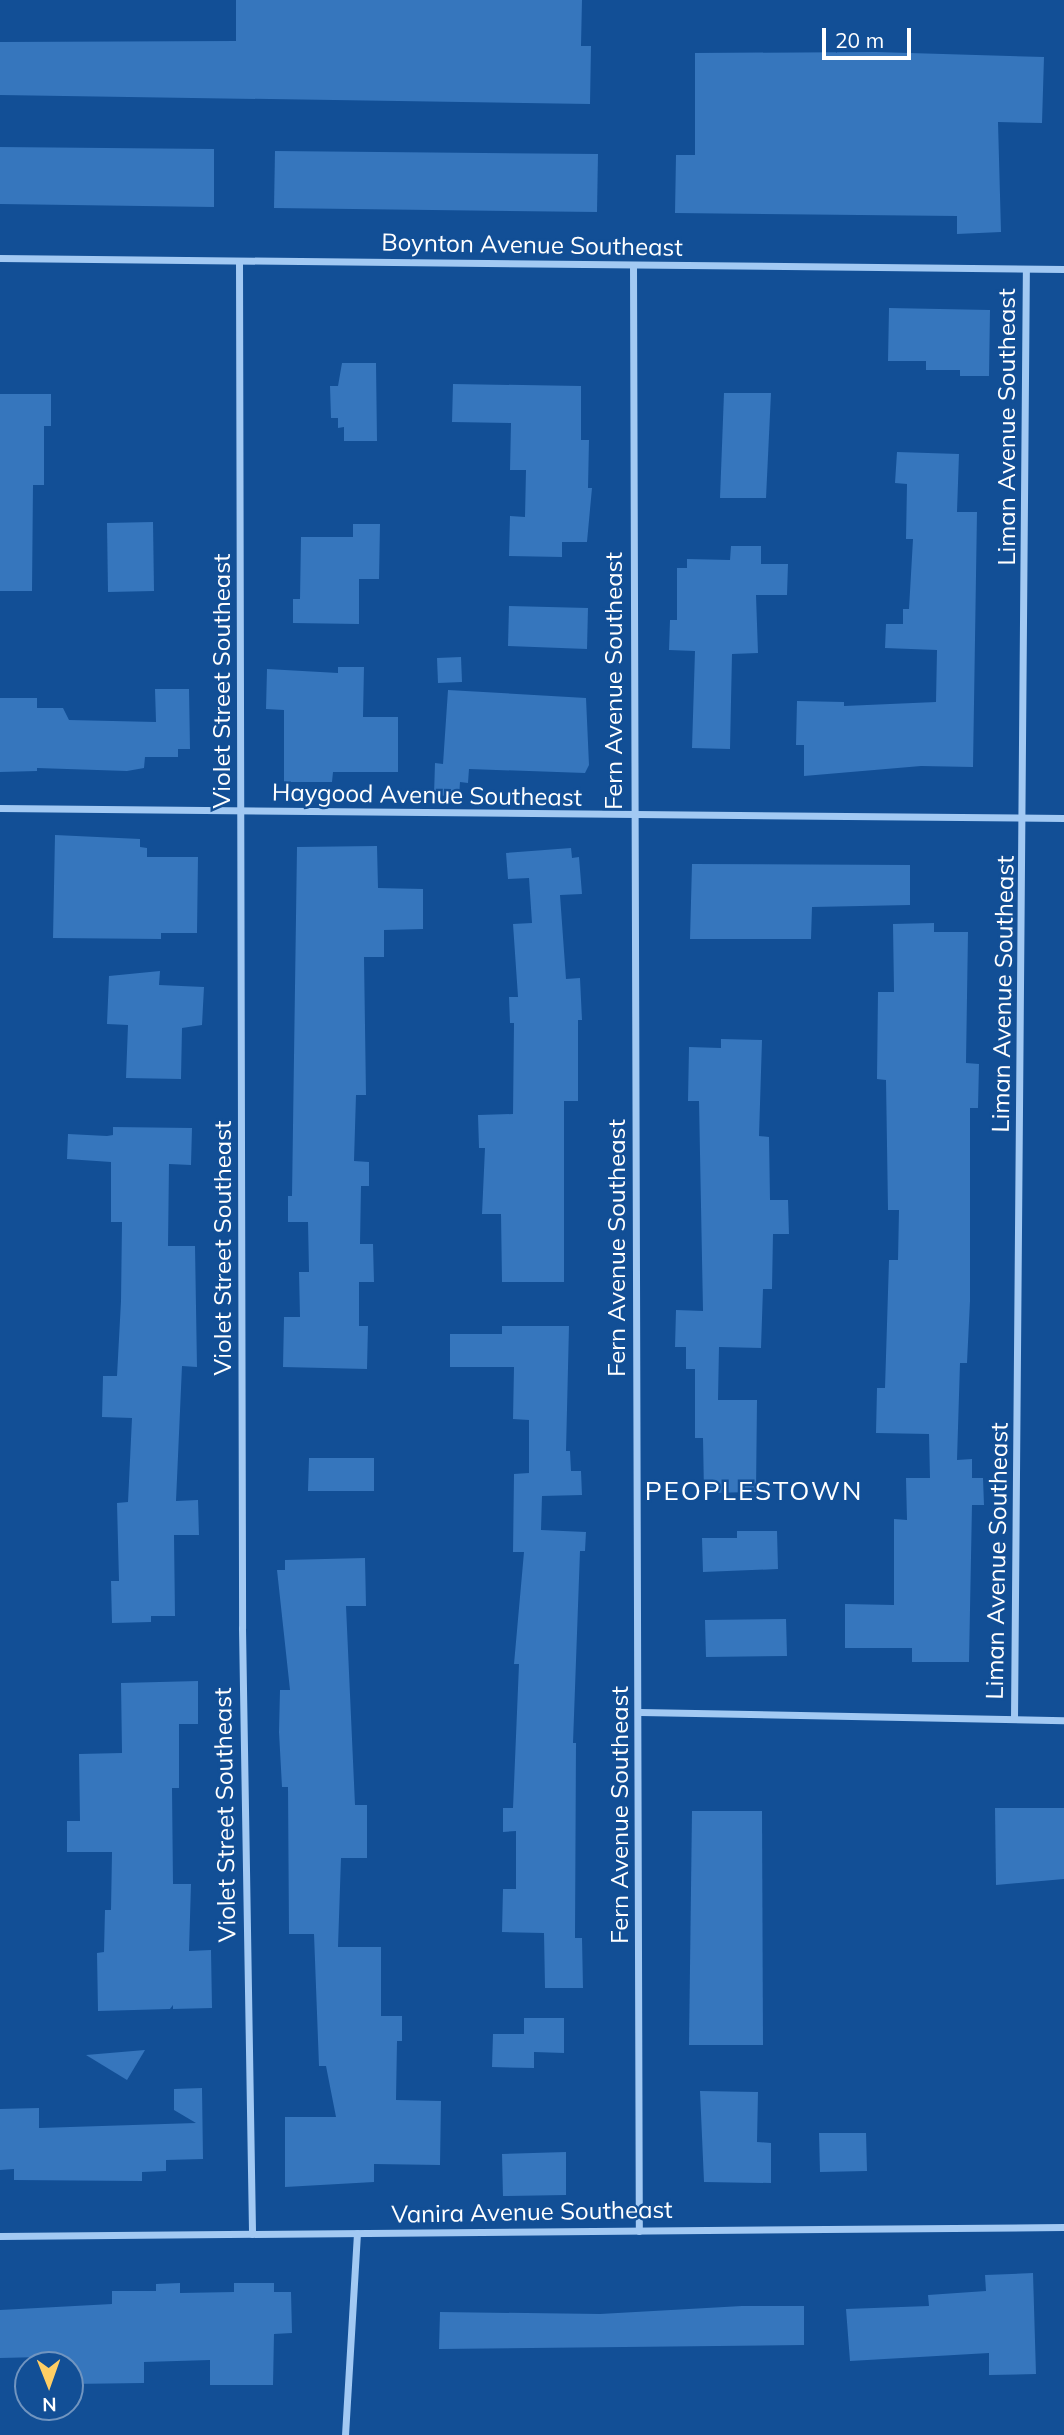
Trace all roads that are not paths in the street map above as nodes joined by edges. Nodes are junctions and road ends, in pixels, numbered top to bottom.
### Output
1 (0, 258) edge
2 (239, 261) junction
3 (633, 265) junction
4 (1026, 269) junction
5 (1064, 269) edge
6 (0, 808) edge
7 (242, 812) junction
8 (633, 817) junction
9 (1025, 818) junction
10 (1064, 818) edge
11 (640, 1712) junction
12 (1014, 1719) junction
13 (1064, 1720) edge
14 (1064, 2227) edge
15 (639, 2231) junction
16 (357, 2233) junction
17 (252, 2234) junction
18 (0, 2236) edge
19 (345, 2435) edge

1 - 2 street, Boynton Avenue Southeast
2 - 3 street, Boynton Avenue Southeast
2 - 7 street, Violet Street Southeast
3 - 4 street, Boynton Avenue Southeast
3 - 8 street, Fern Avenue Southeast
4 - 5 street, Boynton Avenue Southeast
4 - 9 street, Liman Avenue Southeast
6 - 7 street, Haygood Avenue Southeast
7 - 8 street, Haygood Avenue Southeast
7 - 17 street, Violet Street Southeast
8 - 9 street, Haygood Avenue Southeast
8 - 11 street, Fern Avenue Southeast
9 - 10 street, Haygood Avenue Southeast
9 - 12 street, Liman Avenue Southeast
11 - 12 street
11 - 15 street, Fern Avenue Southeast
12 - 13 street
14 - 15 street, Vanira Avenue Southeast
15 - 16 street, Vanira Avenue Southeast
16 - 17 street, Vanira Avenue Southeast
16 - 19 street
17 - 18 street, Vanira Avenue Southeast

